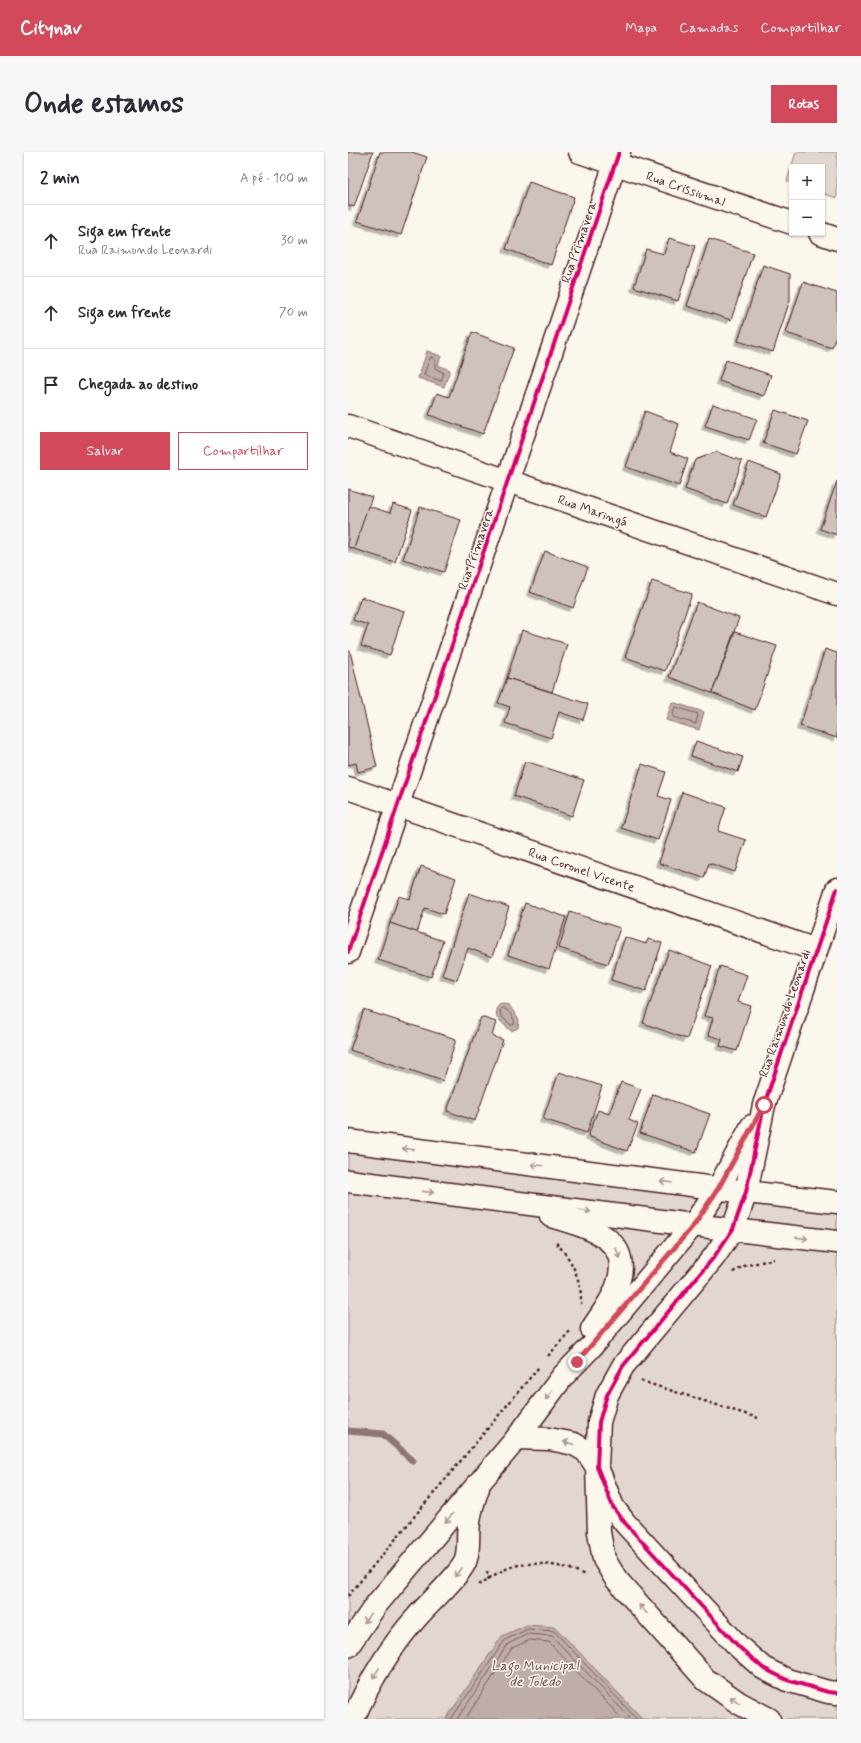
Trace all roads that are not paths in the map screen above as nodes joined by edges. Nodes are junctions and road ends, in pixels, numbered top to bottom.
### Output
1 (580, 152) edge
2 (617, 158) edge
3 (789, 223) edge
4 (825, 235) edge
5 (837, 239) edge
6 (348, 426) edge
7 (509, 480) junction
8 (837, 594) edge
9 (348, 788) edge
10 (398, 804) junction
11 (837, 889) edge
12 (816, 950) junction
13 (348, 952) edge
14 (764, 1105) junction
15 (348, 1141) edge
16 (348, 1181) edge
17 (718, 1189) junction
18 (746, 1192) junction
19 (496, 1200) junction
20 (837, 1202) edge
21 (693, 1226) junction
22 (733, 1229) junction
23 (837, 1242) edge
24 (563, 1376) junction
25 (517, 1438) junction
26 (598, 1467) junction
27 (481, 1481) junction
28 (348, 1646) edge
29 (837, 1693) edge
30 (353, 1719) edge
31 (769, 1719) edge

1 - 2 street, Rua Crissiumal
2 - 3 street, Rua Crissiumal
2 - 7 street, Rua Primavera
4 - 5 street
6 - 7 street, Rua Maringá
7 - 8 street, Rua Maringá
7 - 10 street, Rua Primavera
9 - 10 street, Rua Coronel Vicente
10 - 12 street, Rua Coronel Vicente
10 - 13 street, Rua Primavera
11 - 12 street, Rua Raimundo Leonardi
12 - 14 street, Rua Raimundo Leonardi
14 - 17 street, Rua Raimundo Leonardi
14 - 18 street, Rua Raimundo Leonardi
17 -> 15 street
16 -> 19 street
17 - 18 street
17 - 21 street, Rua Raimundo Leonardi
18 - 20 street
18 - 22 street, Rua Raimundo Leonardi
19 -> 21 street
19 -> 24 street
21 - 22 street
21 - 24 street, Rua Raimundo Leonardi
22 -> 23 street
22 - 26 street, Rua Raimundo Leonardi
24 -> 25 street
26 -> 25 street
25 - 27 street
26 - 29 street
31 -> 26 street, Rua Raimundo Leonardi
27 -> 28 street
27 -> 30 street

